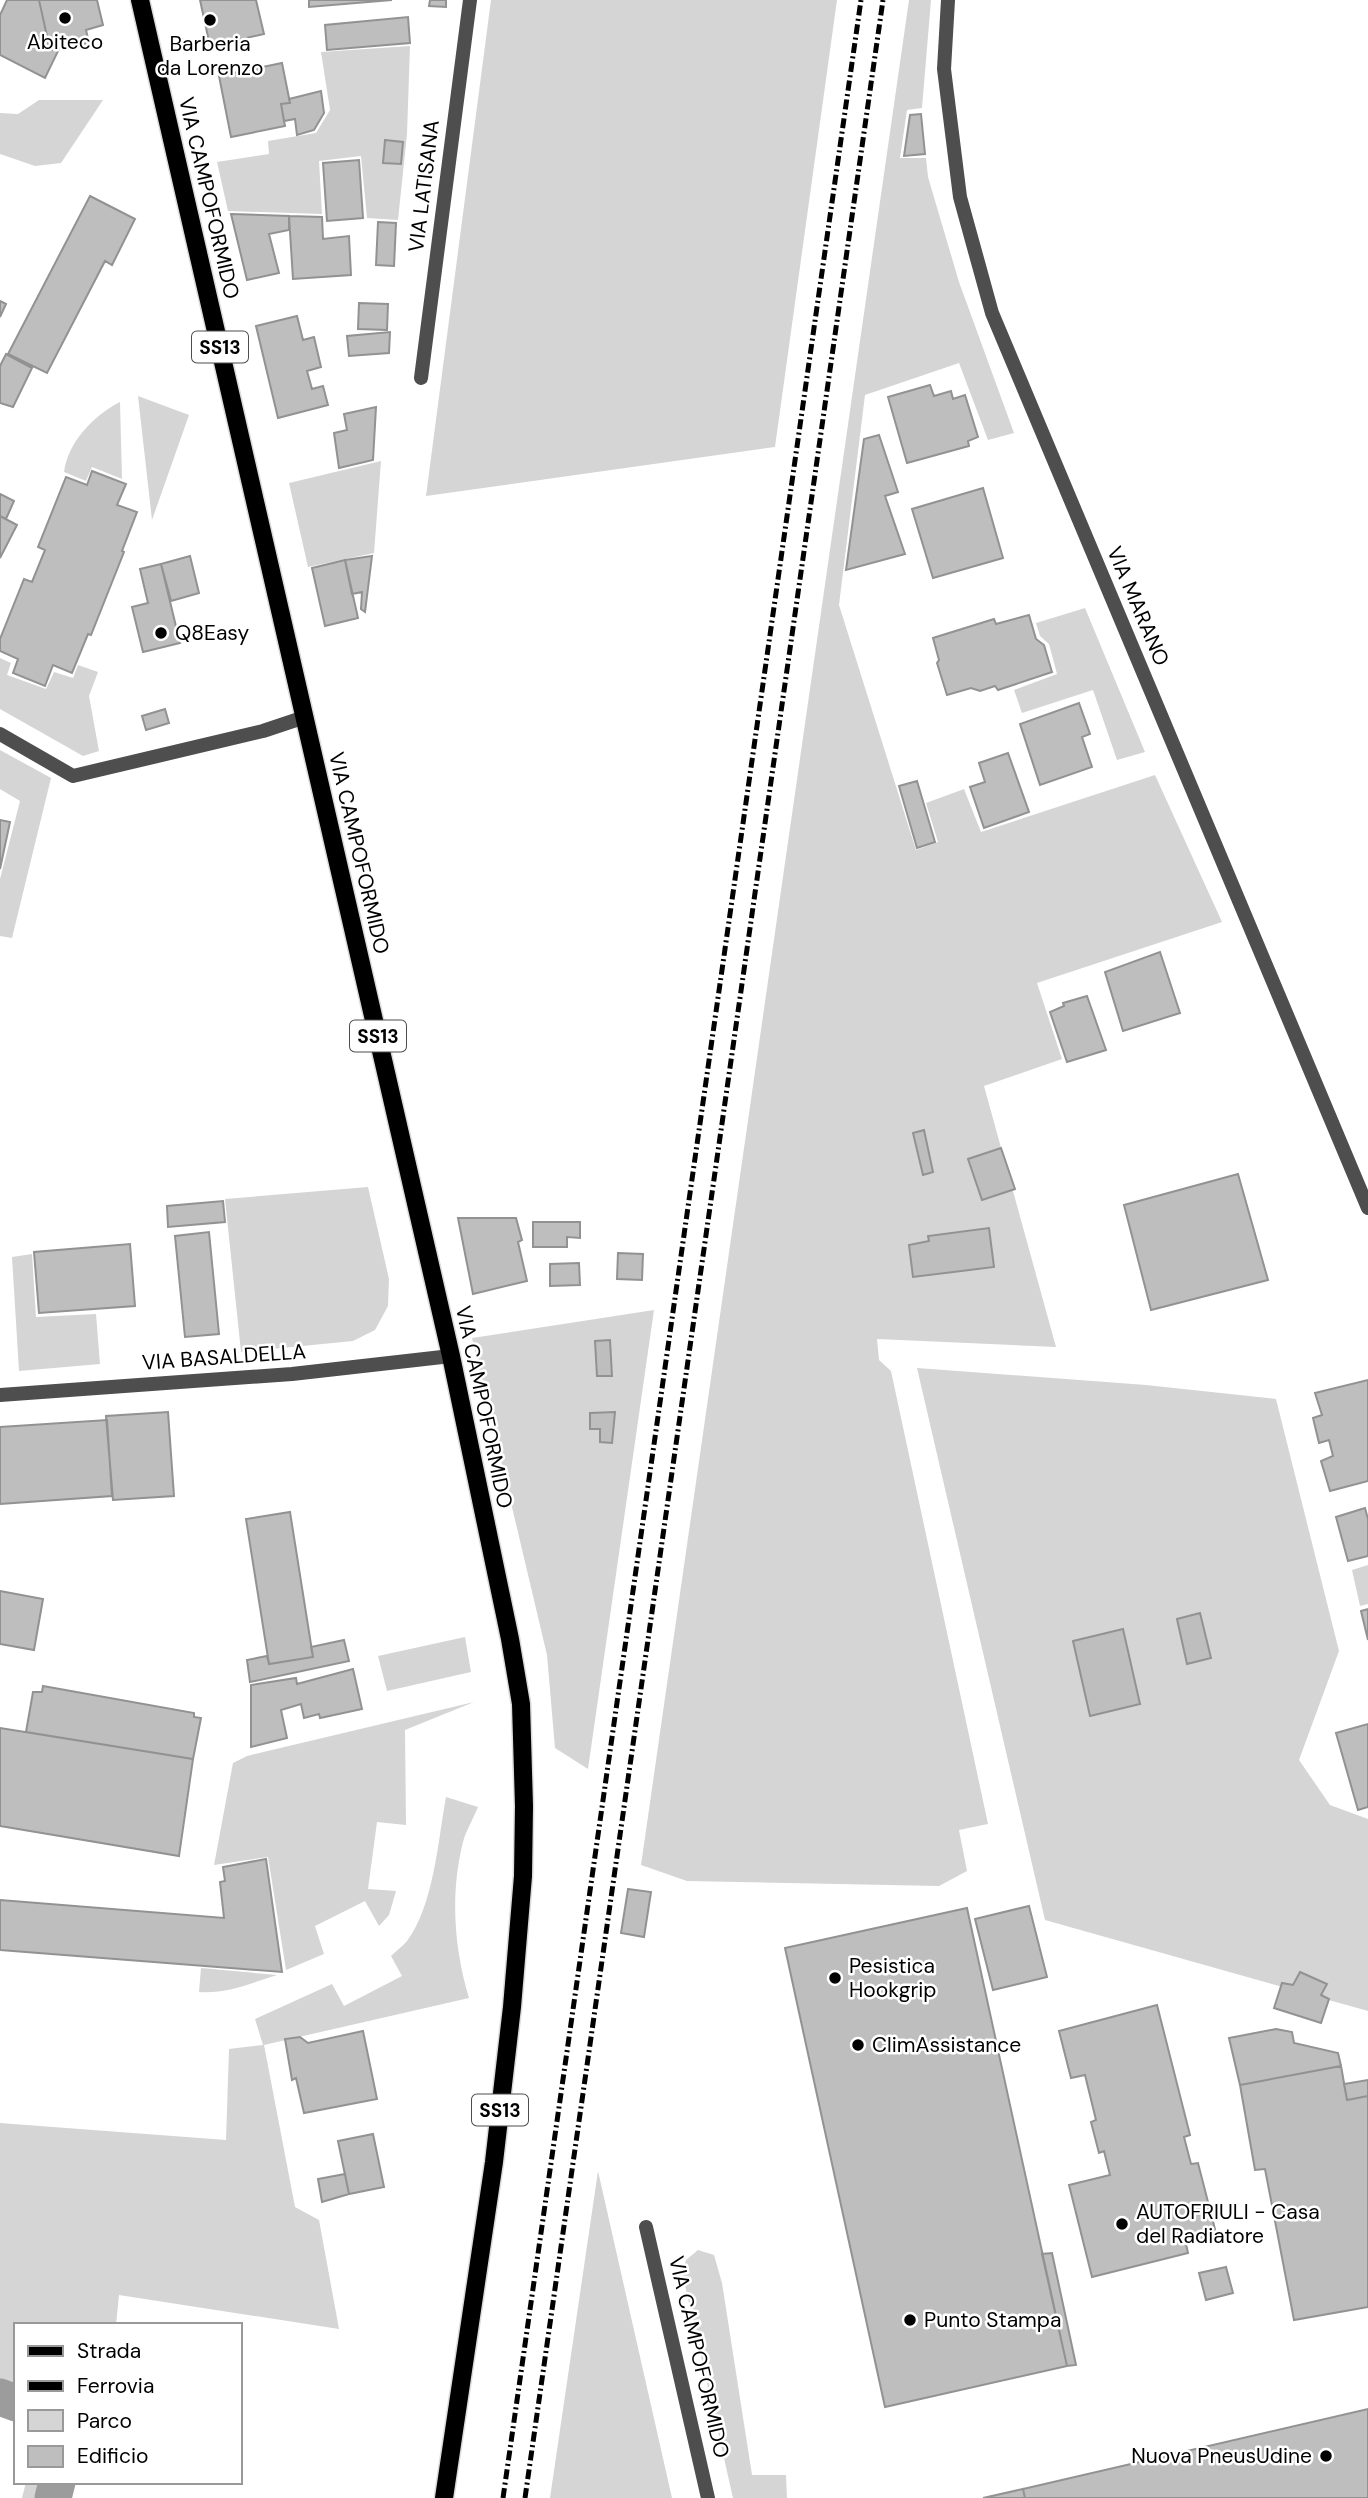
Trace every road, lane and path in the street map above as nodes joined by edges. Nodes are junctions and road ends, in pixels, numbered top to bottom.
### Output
1 (140, 0) edge
2 (470, 0) edge
3 (948, 0) edge
4 (421, 378) dead end
5 (305, 717) junction
6 (0, 734) edge
7 (1368, 1208) edge
8 (451, 1356) junction
9 (0, 1395) edge
10 (522, 1719) joint
11 (646, 2227) dead end
12 (444, 2498) edge
13 (708, 2498) edge

1 - 5 main road, VIA CAMPOFORMIDO / SS13
2 - 4 street, VIA LATISANA
3 - 7 street, VIA MARANO
5 - 6 street
5 - 8 main road, VIA CAMPOFORMIDO / SS13
8 - 9 street, VIA BASALDELLA
8 - 10 main road, VIA CAMPOFORMIDO / SS13
10 - 12 main road, SS13 / SS13
11 - 13 street, VIA CAMPOFORMIDO

